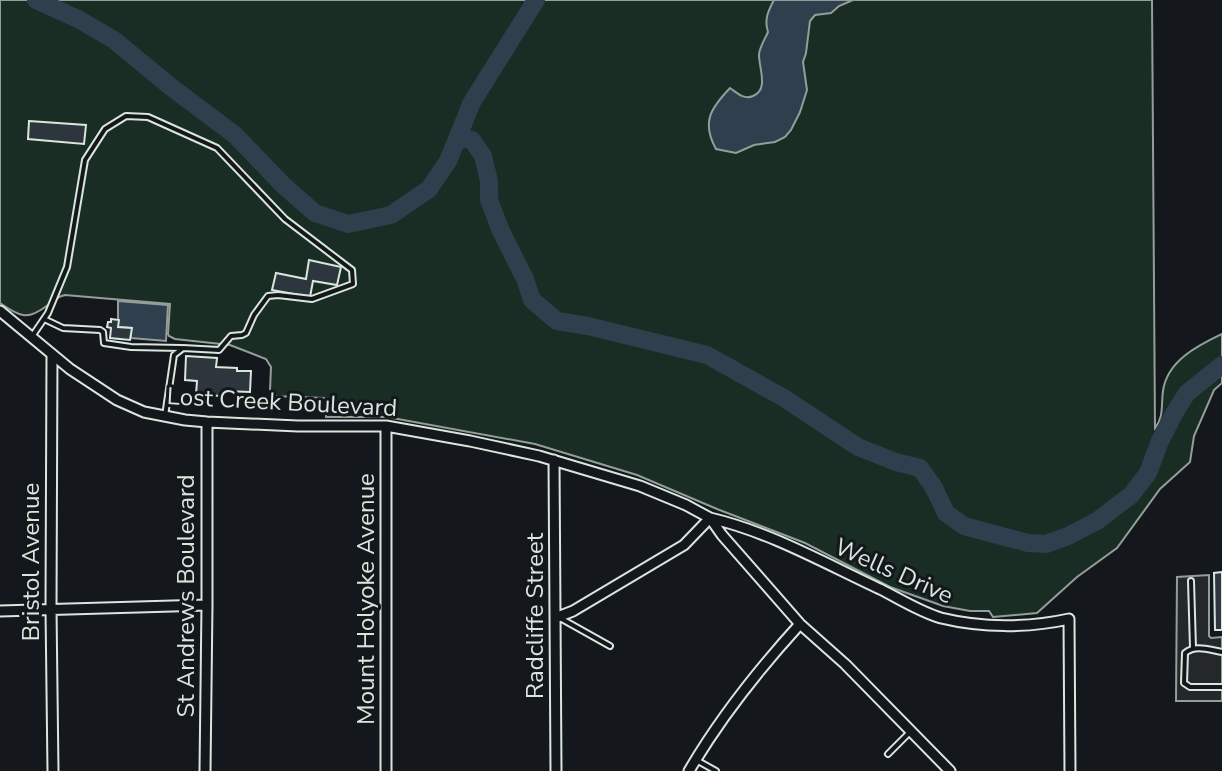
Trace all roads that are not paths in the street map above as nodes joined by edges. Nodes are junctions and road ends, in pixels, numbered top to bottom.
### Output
1 (0, 311) edge
2 (44, 319) junction
3 (31, 337) junction
4 (183, 348) junction
5 (52, 354) junction
6 (165, 417) junction
7 (207, 422) junction
8 (386, 426) junction
9 (554, 460) junction
10 (710, 518) junction
11 (1191, 581) dead end
12 (207, 605) junction
13 (51, 609) junction
14 (0, 611) edge
15 (556, 617) junction
16 (800, 624) junction
17 (610, 646) dead end
18 (1193, 648) junction
19 (1222, 652) edge
20 (1222, 687) edge
21 (911, 731) junction
22 (888, 754) dead end
23 (696, 760) junction
24 (53, 771) edge
25 (205, 771) edge
26 (386, 771) edge
27 (556, 771) edge
28 (689, 771) edge
29 (716, 771) edge
30 (950, 771) edge
31 (1070, 771) edge

1 - 3 street, Lost Creek Boulevard
2 - 3 lane
2 - 4 lane
2 - 4 lane
3 - 5 street, Lost Creek Boulevard
4 - 6 lane
5 - 6 street, Lost Creek Boulevard
5 - 13 street, Bristol Avenue
6 - 7 street, Lost Creek Boulevard
7 - 8 street, Lost Creek Boulevard
7 - 12 street, St Andrews Boulevard
8 - 9 street, Lost Creek Boulevard
8 - 26 street, Mount Holyoke Avenue
9 - 10 street, Lost Creek Boulevard
9 - 15 street, Radcliffe Street
10 - 15 street
10 - 16 street, Lost Creek Boulevard
10 - 31 street, Wells Drive
11 - 18 lane
12 - 13 street
12 - 25 street, St Andrews Boulevard
13 - 14 street
13 - 24 street, Bristol Avenue
15 - 17 lane
15 - 27 street, Radcliffe Street
16 - 21 street, Lost Creek Boulevard
16 - 23 street
18 - 19 lane
18 - 20 lane
21 - 22 lane
21 - 30 street, Lost Creek Boulevard
23 - 28 street
23 - 29 lane

